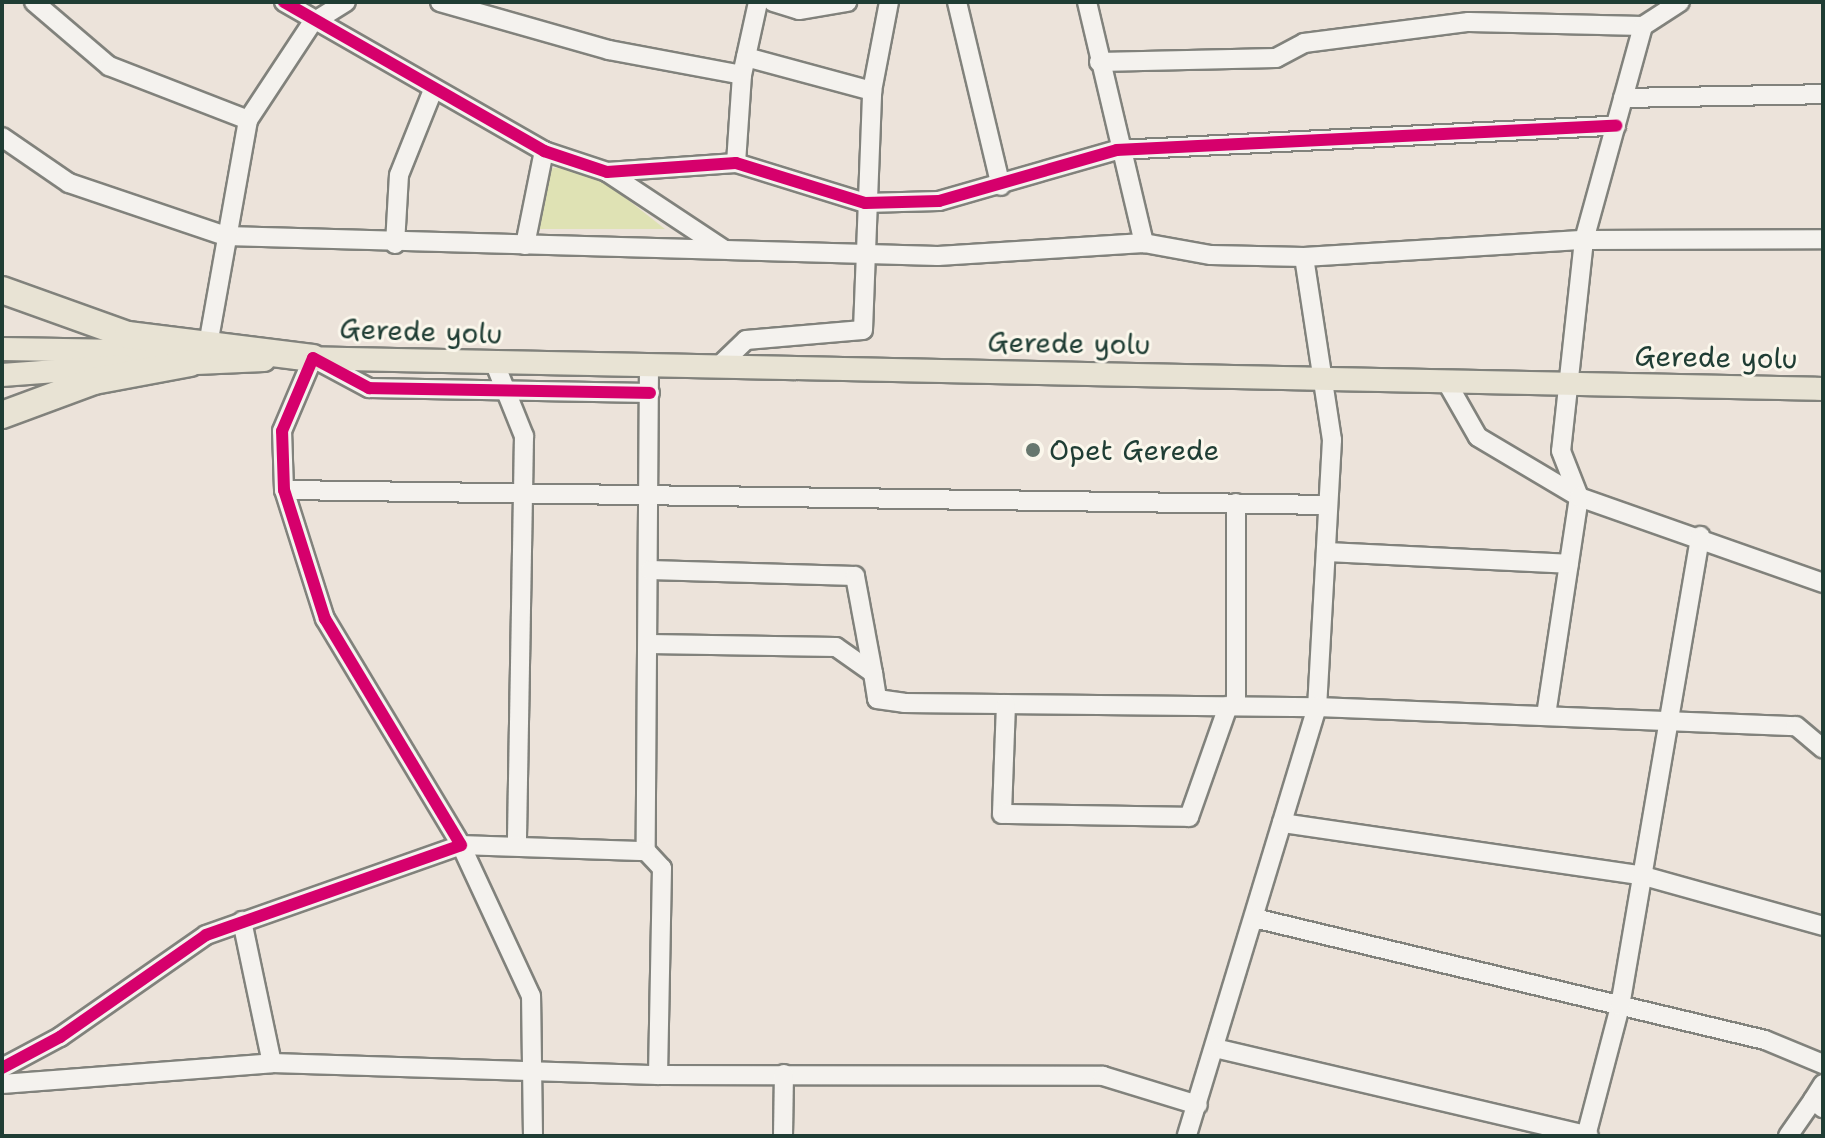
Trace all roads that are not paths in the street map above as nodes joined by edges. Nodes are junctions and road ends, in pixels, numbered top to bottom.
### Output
1 (34, 2) edge
2 (284, 2) edge
3 (346, 2) edge
4 (440, 2) edge
5 (758, 2) edge
6 (773, 2) edge
7 (847, 2) edge
8 (889, 2) edge
9 (957, 2) edge
10 (1087, 2) edge
11 (1680, 2) edge
12 (312, 23) junction
13 (1643, 26) junction
14 (1099, 62) junction
15 (744, 66) junction
16 (433, 90) junction
17 (872, 91) junction
18 (1823, 94) edge
19 (1623, 98) junction
20 (248, 120) junction
21 (1616, 126) junction
22 (2, 137) edge
23 (1117, 150) junction
24 (544, 151) junction
25 (736, 163) junction
26 (607, 172) junction
27 (1001, 186) junction
28 (865, 203) junction
29 (226, 236) junction
30 (1823, 239) edge
31 (1584, 240) junction
32 (1144, 243) junction
33 (395, 244) junction
34 (525, 245) junction
35 (722, 248) junction
36 (862, 253) junction
37 (1304, 257) junction
38 (2, 290) edge
39 (2, 349) edge
40 (202, 356) junction
41 (313, 358) junction
42 (495, 364) junction
43 (649, 365) junction
44 (718, 367) junction
45 (2, 375) edge
46 (1319, 377) junction
47 (1446, 381) junction
48 (1565, 384) junction
49 (1823, 389) edge
50 (650, 393) junction
51 (502, 394) junction
52 (2, 415) edge
53 (284, 490) junction
54 (523, 493) junction
55 (650, 495) junction
56 (1579, 497) junction
57 (1236, 503) junction
58 (1328, 505) junction
59 (1700, 536) junction
60 (1326, 552) junction
61 (1569, 564) junction
62 (650, 570) junction
63 (1823, 583) edge
64 (649, 644) junction
65 (873, 673) junction
66 (1006, 704) junction
67 (1232, 706) junction
68 (1317, 707) junction
69 (1546, 716) junction
70 (1673, 722) junction
71 (1823, 749) edge
72 (1282, 823) junction
73 (461, 845) junction
74 (517, 845) junction
75 (646, 851) junction
76 (1644, 876) junction
77 (1254, 918) junction
78 (242, 921) junction
79 (1823, 926) edge
80 (1620, 1006) junction
81 (1215, 1048) junction
82 (272, 1063) junction
83 (1823, 1064) edge
84 (2, 1068) edge
85 (532, 1072) junction
86 (784, 1074) junction
87 (658, 1075) junction
88 (2, 1084) edge
89 (1820, 1098) edge
90 (1198, 1105) junction
91 (533, 1136) edge
92 (783, 1136) edge
93 (1187, 1136) edge
94 (1587, 1136) edge
95 (1788, 1136) edge

1 - 20 street
2 - 12 street
3 - 12 street
4 - 15 street
5 - 15 street
6 - 7 street
8 - 17 street
9 - 27 street
10 - 14 street
11 - 13 street
12 - 16 street
12 - 20 street
13 - 14 street
13 - 19 street
14 - 23 street
15 - 17 street
15 - 25 street
16 - 24 street
16 - 33 street
17 - 28 street
18 - 19 street
19 - 21 street
20 - 29 street
21 - 23 street
21 - 31 street
22 - 29 street
23 - 27 street
23 - 32 street
24 - 26 street
24 - 34 street
25 - 26 street
25 - 28 street
26 - 35 street
27 - 28 street
28 - 36 street
29 - 33 street
29 - 40 street
30 - 31 street
31 - 37 street
31 - 48 street
32 - 36 street
32 - 37 street
33 - 34 street
34 - 35 street
35 - 36 street
36 - 44 street
37 - 46 street
38 - 40 highway
39 - 40 main road
40 - 41 highway
40 - 45 main road
40 - 52 highway
41 - 42 main road, Gerede yolu
41 - 51 street
41 - 53 street
42 - 43 main road, Gerede yolu
42 - 51 street
43 - 44 main road, Gerede yolu
43 - 50 street
44 - 46 main road, Gerede yolu
46 - 47 main road, Gerede yolu
46 - 58 street
47 - 48 main road, Gerede yolu
47 - 56 street
48 - 49 main road, Gerede yolu
48 - 56 street
50 - 51 street
50 - 55 street
51 - 54 street
53 - 54 street
53 - 73 street
54 - 55 street
54 - 74 street
55 - 57 street
55 - 62 street
56 - 59 street
56 - 61 street
57 - 58 street
57 - 67 street
58 - 60 street
59 - 63 street
59 - 70 street
60 - 61 street
60 - 68 street
61 - 69 street
62 - 64 street
62 - 65 street
64 - 65 street
64 - 75 street
65 - 66 street
66 - 67 street
66 - 67 street
67 - 68 street
68 - 69 street
68 - 72 street
69 - 70 street
70 - 71 street
70 - 76 street
72 - 76 street
72 - 77 street
73 - 74 street
73 - 78 street
73 - 85 street
74 - 75 street
75 - 87 street
76 - 79 street
76 - 80 street
77 - 80 street
77 - 81 street
78 - 82 street
78 - 84 street
80 - 83 street
80 - 94 street
81 - 90 street
81 - 94 street
82 - 85 street
82 - 88 street
85 - 87 street
85 - 91 street
86 - 87 street
86 - 90 street
86 - 92 street
89 - 95 street
90 - 93 street

